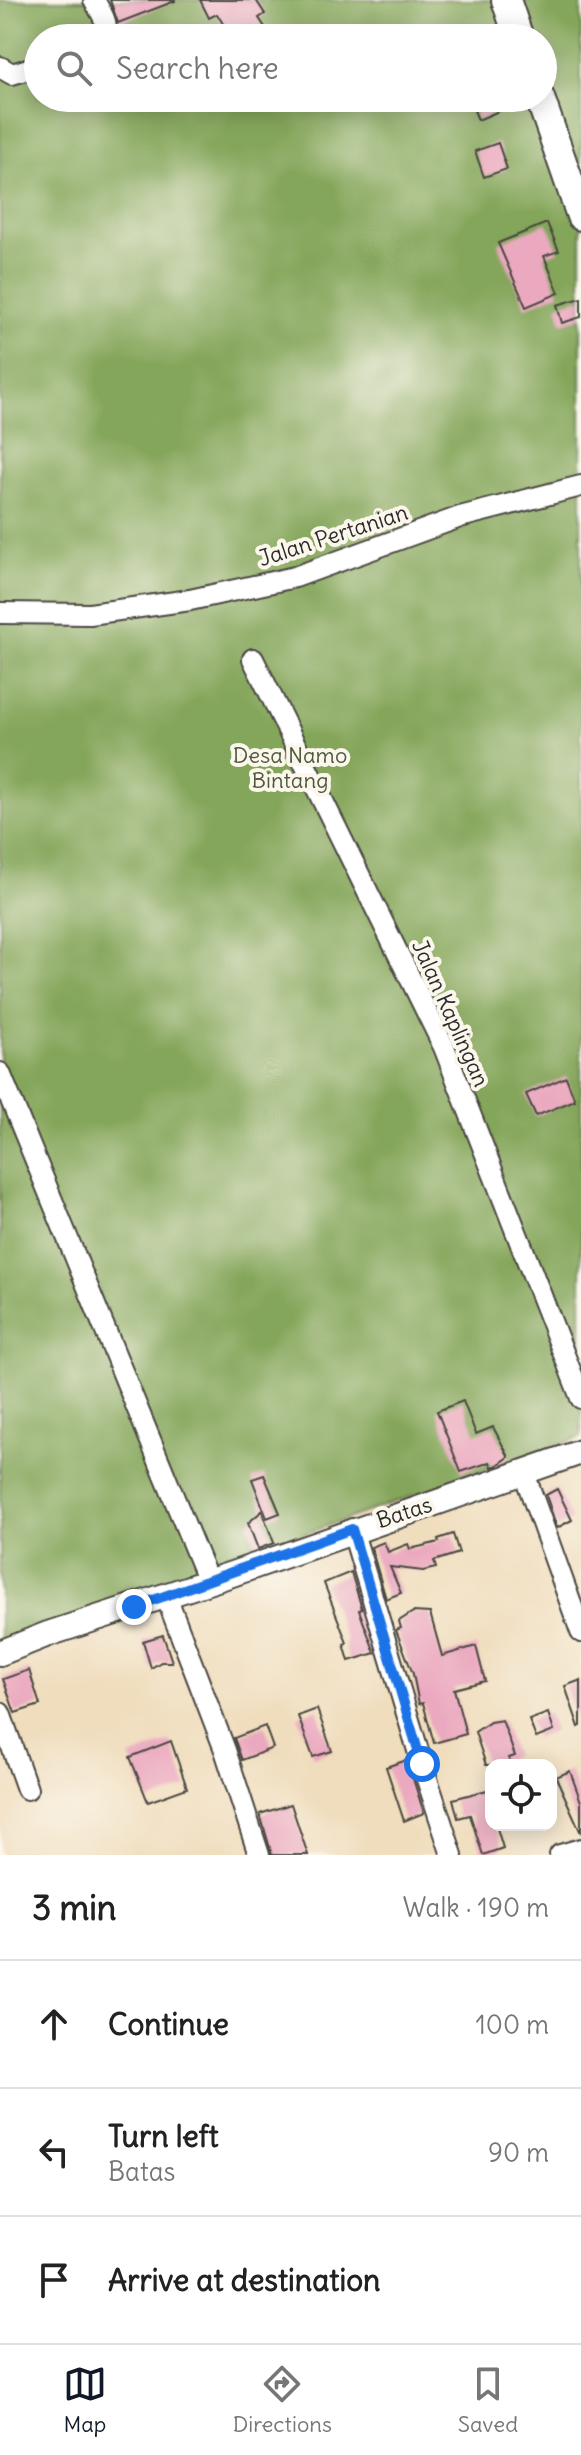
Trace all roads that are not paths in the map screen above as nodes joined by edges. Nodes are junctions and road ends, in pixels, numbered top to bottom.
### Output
1 (94, 0) edge
2 (506, 0) edge
3 (107, 24) edge
4 (514, 24) edge
5 (0, 67) edge
6 (24, 70) edge
7 (545, 112) edge
8 (581, 216) edge
9 (581, 486) edge
10 (0, 613) edge
11 (253, 659) dead end
12 (0, 1073) edge
13 (581, 1398) edge
14 (581, 1452) edge
15 (524, 1473) junction
16 (352, 1529) junction
17 (208, 1581) junction
18 (166, 1596) junction
19 (581, 1632) edge
20 (0, 1653) edge
21 (0, 1713) edge
22 (27, 1789) dead end
23 (581, 1849) edge
24 (259, 1855) edge
25 (452, 1855) edge
26 (560, 1855) edge

1 - 3 street
2 - 4 main road
5 - 6 street
7 - 8 main road
9 - 10 street, Jalan Pertanian
11 - 13 street, Jalan Kaplingan
12 - 17 street
14 - 15 street, Batas
15 - 16 street, Batas
15 - 19 street
16 - 17 street, Batas
16 - 25 street
17 - 18 street, Batas
18 - 20 street, Batas
18 - 24 street
21 - 22 street
23 - 26 street

